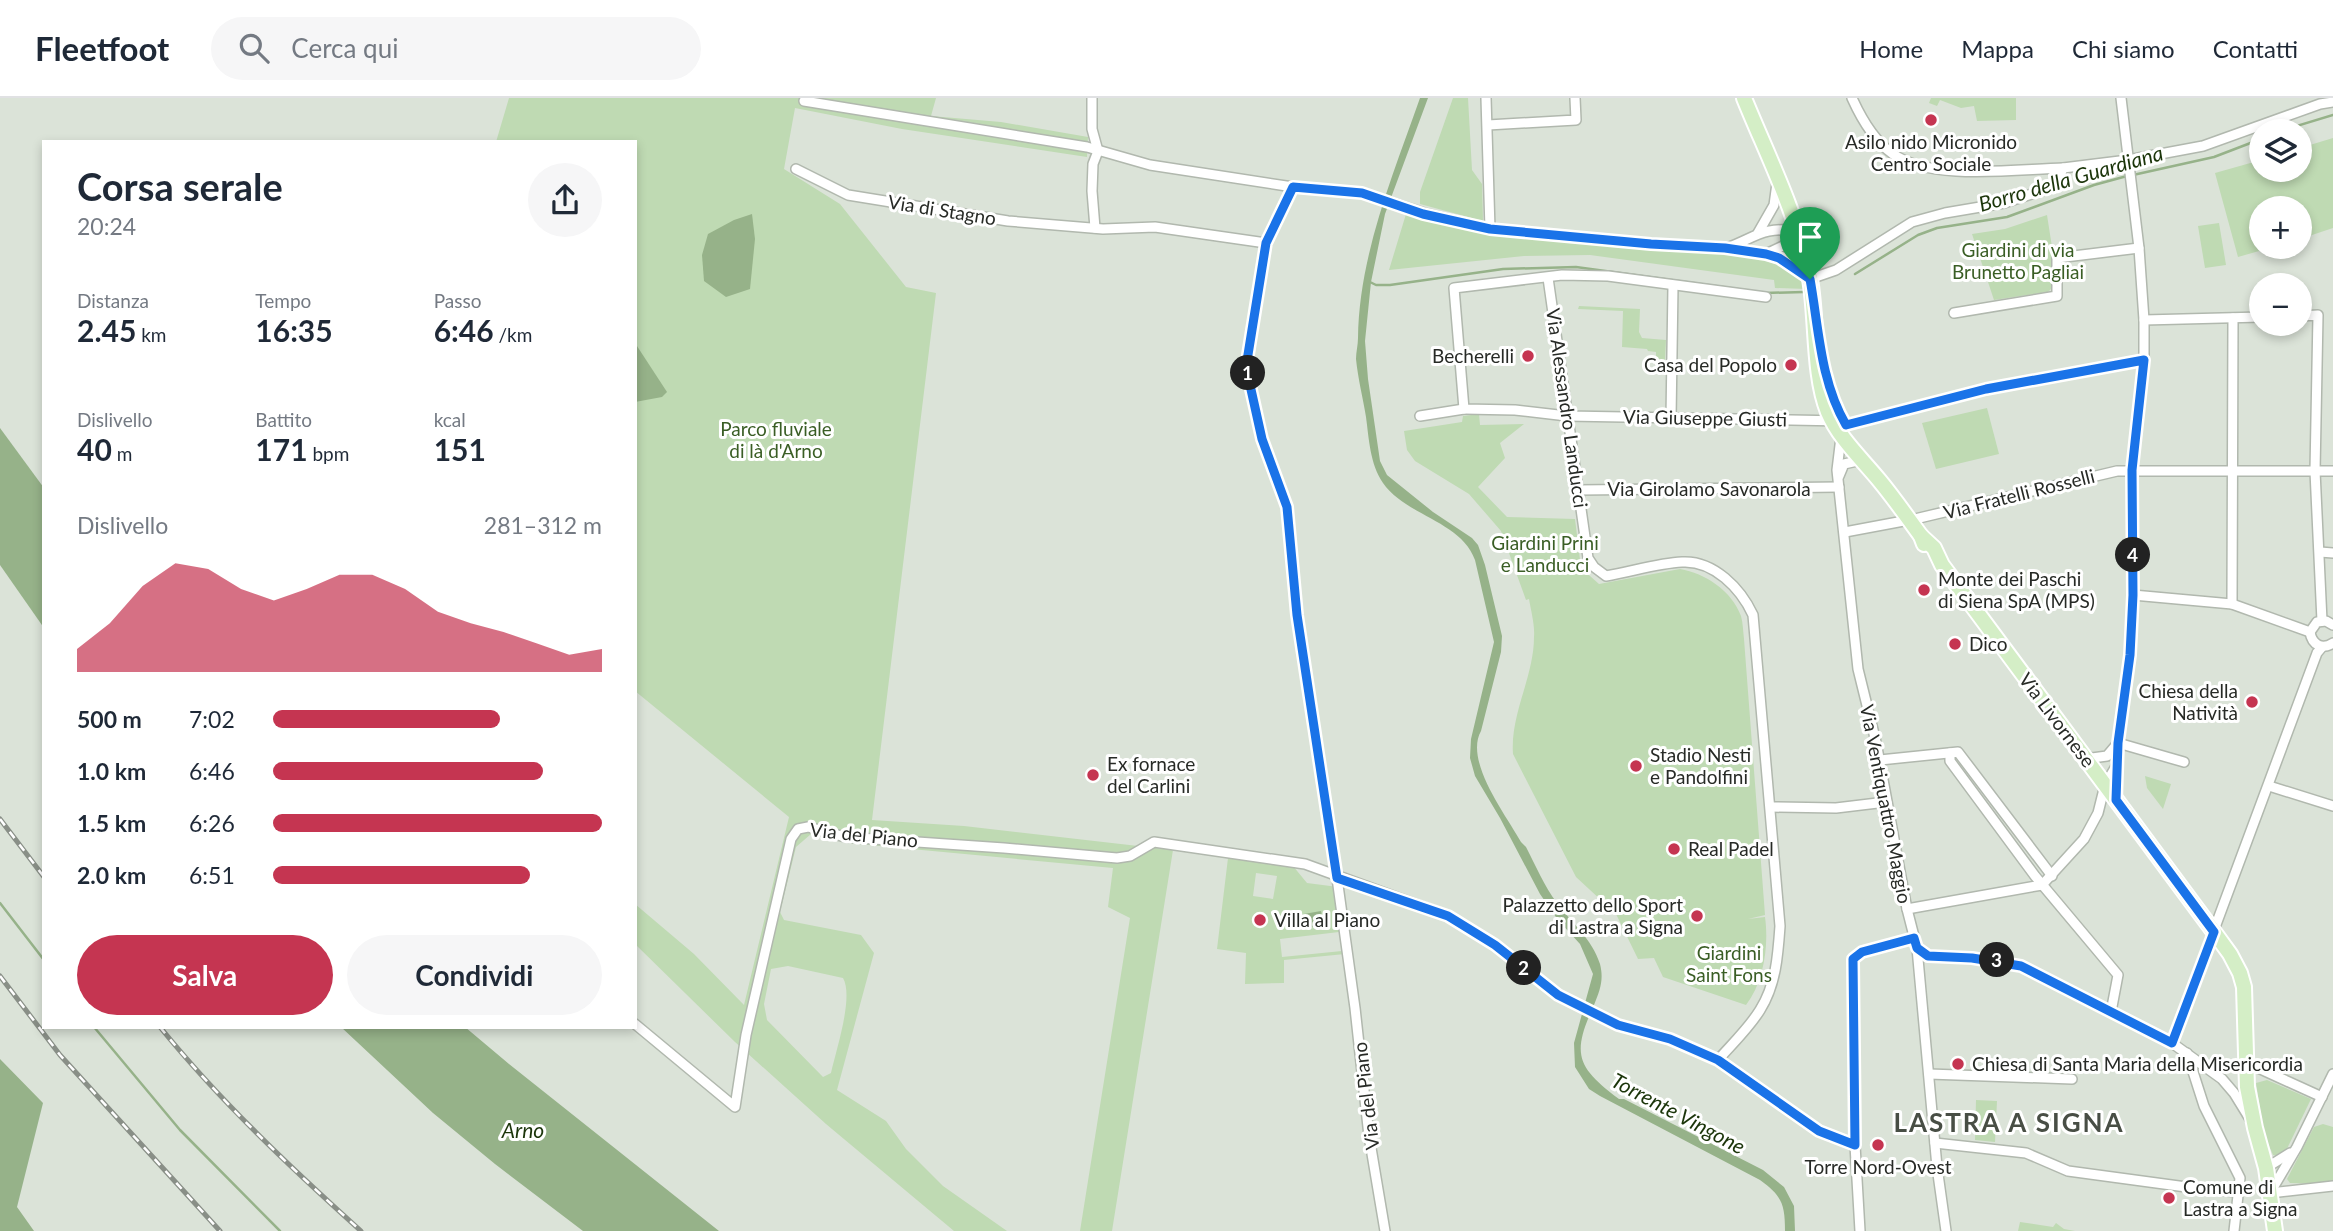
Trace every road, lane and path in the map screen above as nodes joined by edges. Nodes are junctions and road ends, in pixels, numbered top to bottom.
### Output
1 (1092, 98) edge
2 (1486, 98) edge
3 (1575, 98) edge
4 (1744, 98) edge
5 (1852, 98) edge
6 (2121, 98) edge
7 (804, 101) dead end
8 (2322, 101) edge
9 (2333, 102) edge
10 (1488, 125) junction
11 (1098, 151) junction
12 (2128, 164) junction
13 (2063, 168) junction
14 (796, 169) dead end
15 (1774, 169) junction
16 (1293, 187) junction
17 (1095, 228) junction
18 (1490, 229) junction
19 (1798, 231) junction
20 (1758, 233) junction
21 (1266, 243) junction
22 (1725, 248) junction
23 (2139, 248) junction
24 (1766, 254) junction
25 (1548, 278) junction
26 (1810, 279) junction
27 (1673, 286) junction
28 (1766, 297) dead end
29 (1954, 313) dead end
30 (2312, 315) edge
31 (2249, 317) edge
32 (2233, 318) junction
33 (2144, 320) junction
34 (2144, 360) junction
35 (1464, 409) junction
36 (1420, 416) dead end
37 (1567, 416) junction
38 (1671, 418) junction
39 (1840, 425) junction
40 (1857, 450) junction
41 (2132, 470) junction
42 (2231, 470) junction
43 (2315, 471) junction
44 (2333, 471) edge
45 (1839, 484) junction
46 (1579, 490) junction
47 (1912, 520) junction
48 (1845, 532) junction
49 (2320, 552) junction
50 (2333, 553) edge
51 (2133, 595) junction
52 (2232, 604) junction
53 (2322, 621) junction
54 (2333, 625) edge
55 (2310, 632) junction
56 (2333, 643) edge
57 (2322, 647) junction
58 (2118, 743) junction
59 (1954, 752) junction
60 (2082, 754) junction
61 (1880, 760) junction
62 (2184, 762) dead end
63 (2118, 763) junction
64 (2105, 785) junction
65 (2269, 786) junction
66 (2116, 800) junction
67 (1886, 802) junction
68 (2333, 806) edge
69 (1772, 807) junction
70 (2052, 876) junction
71 (1337, 878) junction
72 (2042, 885) junction
73 (1907, 909) junction
74 (2214, 932) junction
75 (1914, 938) junction
76 (1917, 948) junction
77 (2111, 1012) junction
78 (637, 1026) edge
79 (2172, 1043) junction
80 (2186, 1051) junction
81 (1718, 1060) junction
82 (2245, 1062) junction
83 (1929, 1074) junction
84 (2333, 1074) edge
85 (2072, 1079) dead end
86 (2322, 1097) junction
87 (2255, 1128) junction
88 (1935, 1143) junction
89 (1855, 1145) junction
90 (2297, 1147) junction
91 (2266, 1168) junction
92 (2333, 1186) edge
93 (2201, 1189) dead end
94 (2214, 1190) dead end
95 (2239, 1192) junction
96 (2270, 1193) junction
97 (1385, 1231) edge
98 (1860, 1231) edge
99 (1946, 1231) edge
100 (2234, 1231) edge
101 (2275, 1231) edge

1 - 11 street
2 - 10 street
3 - 10 street
4 - 15 main road, Via Livornese
5 - 13 street
6 - 12 street
7 - 11 street
8 - 9 street
8 - 12 street
10 - 18 street
11 - 16 street
11 - 17 street
12 - 13 street
12 - 23 street
13 - 26 street
14 - 17 street, Via di Stagno
15 - 19 main road, Via Livornese
15 - 20 street
16 - 18 street
16 - 21 street
17 - 21 street, Via di Stagno
18 - 22 street
19 - 20 street
19 - 24 street
19 - 26 main road, Via Livornese
20 - 22 street
21 - 71 street
22 - 24 street
23 - 29 street
23 - 33 street
24 - 26 street
25 - 27 street
25 - 35 street
25 - 37 street, Via Alessandro Landucci
26 - 39 main road, Via Livornese
27 - 28 street
27 - 38 street
30 - 43 street
31 - 32 street
32 - 33 street
32 - 42 street
33 - 34 street
34 - 39 street, Via Giuseppe Giusti
34 - 41 street
35 - 36 street, Via Giuseppe Giusti
35 - 37 street, Via Giuseppe Giusti
37 - 38 street, Via Giuseppe Giusti
37 - 46 street, Via Alessandro Landucci
38 - 39 street, Via Giuseppe Giusti
39 - 40 main road, Via Livornese
39 - 45 street, Via Ventiquattro Maggio
40 - 45 street, Via Ventiquattro Maggio
40 - 47 main road, Via Livornese
41 - 42 street, Via Fratelli Rosselli
41 - 47 street, Via Fratelli Rosselli
41 - 51 street
42 - 43 street, Via Fratelli Rosselli
42 - 52 street
43 - 44 street, Via Fratelli Rosselli
43 - 49 street
45 - 46 street, Via Girolamo Savonarola
45 - 48 street, Via Ventiquattro Maggio
46 - 69 street, Via Alessandro Landucci
47 - 48 street, Via Fratelli Rosselli
47 - 60 main road, Via Livornese
48 - 61 street, Via Ventiquattro Maggio
49 - 50 street
49 - 53 street
51 - 52 street
51 - 58 street
52 - 55 street
53 - 54 street
53 - 55 street
55 - 57 street
56 - 57 street
57 - 65 street
58 - 60 street
58 - 62 street
58 - 63 street
59 - 61 street
59 - 70 street
59 - 72 street
60 - 64 main road, Via Livornese
61 - 67 street, Via Ventiquattro Maggio
63 - 64 street
63 - 66 street
64 - 66 main road, Via Livornese
64 - 70 street
65 - 68 street
65 - 74 street
66 - 74 main road, Via Livornese
67 - 69 street
67 - 73 street, Via Ventiquattro Maggio
69 - 81 street
70 - 72 street
71 - 78 street, Via del Piano
71 - 81 street, Via del Piano
71 - 97 street, Via del Piano
72 - 73 street
72 - 77 street
73 - 75 street, Via Ventiquattro Maggio
74 - 79 street
74 - 82 main road, Via Livornese
75 - 76 street, Via Ventiquattro Maggio
75 - 89 street
76 - 77 street
76 - 83 street, Via Ventiquattro Maggio
77 - 79 street
79 - 80 street
80 - 87 street
80 - 95 street
81 - 89 street, Via del Piano
82 - 86 street
82 - 87 main road, Via Livornese
83 - 85 street
83 - 88 street, Via Ventiquattro Maggio
84 - 86 street
86 - 90 street
87 - 91 main road, Via Livornese
88 - 93 street
88 - 99 street, Via Ventiquattro Maggio
89 - 98 street
90 - 91 street
90 - 96 street
91 - 96 main road, Via Livornese
92 - 96 street
94 - 95 street
95 - 100 street
96 - 101 main road, Via Livornese

